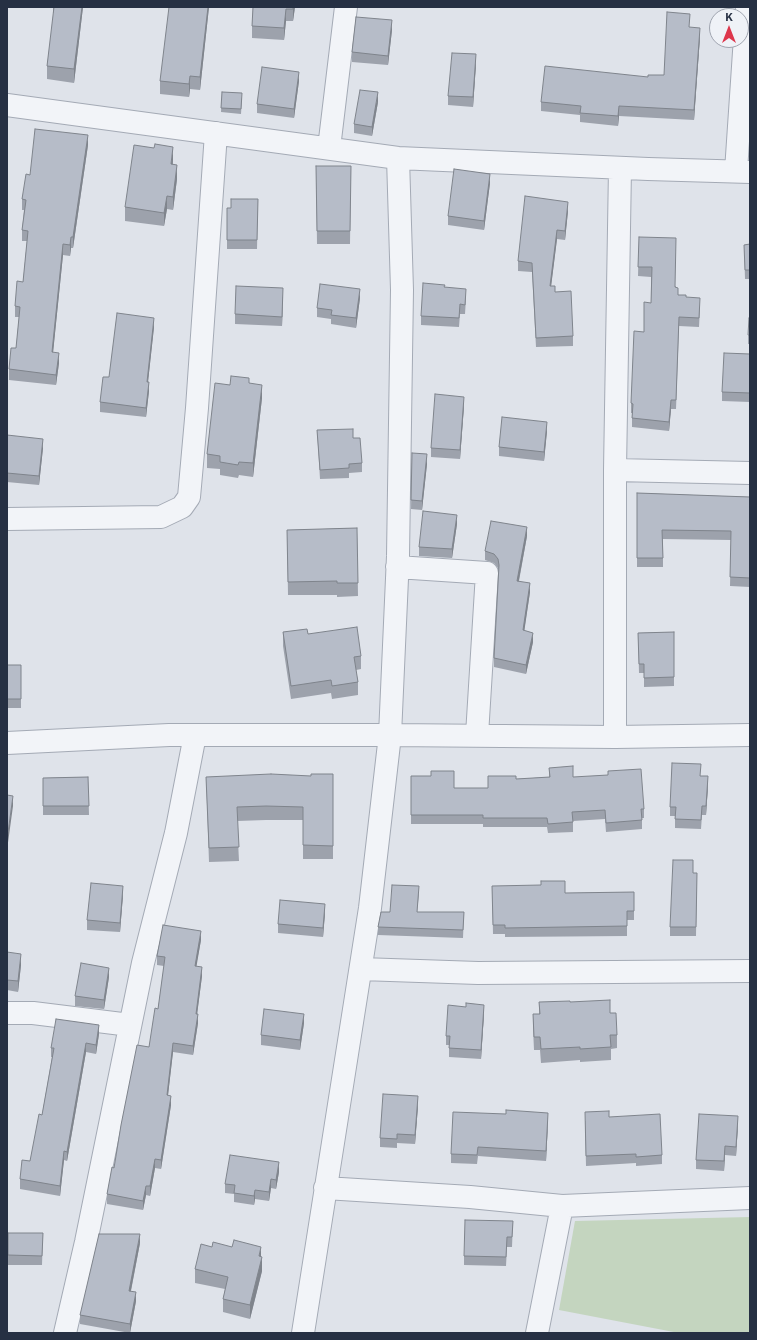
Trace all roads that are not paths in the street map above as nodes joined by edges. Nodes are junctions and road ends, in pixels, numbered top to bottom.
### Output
1 (346, 7) edge
2 (747, 7) edge
3 (7, 105) edge
4 (216, 133) junction
5 (329, 148) junction
6 (398, 158) junction
7 (620, 168) junction
8 (743, 172) edge
9 (615, 470) junction
10 (750, 473) edge
11 (7, 519) edge
12 (398, 567) junction
13 (195, 735) junction
14 (390, 735) junction
15 (750, 735) edge
16 (477, 736) junction
17 (615, 736) junction
18 (7, 743) edge
19 (361, 969) junction
20 (750, 971) edge
21 (7, 1013) edge
22 (130, 1025) junction
23 (326, 1188) junction
24 (750, 1198) edge
25 (562, 1206) junction
26 (65, 1333) edge
27 (303, 1333) edge
28 (537, 1333) edge

1 - 5 street
2 - 8 street
3 - 4 street
4 - 5 street
4 - 11 street
5 - 6 street
6 - 7 street
6 - 12 street
7 - 8 street
7 - 9 street
9 - 10 street
9 - 17 street
12 - 14 street
12 - 16 street
13 - 14 street
13 - 18 street
13 - 22 street
14 - 16 street
14 - 19 street
15 - 17 street
16 - 17 street
19 - 20 street
19 - 23 street
21 - 22 street
22 - 26 street
23 - 25 street
23 - 27 street
24 - 25 street
25 - 28 street

